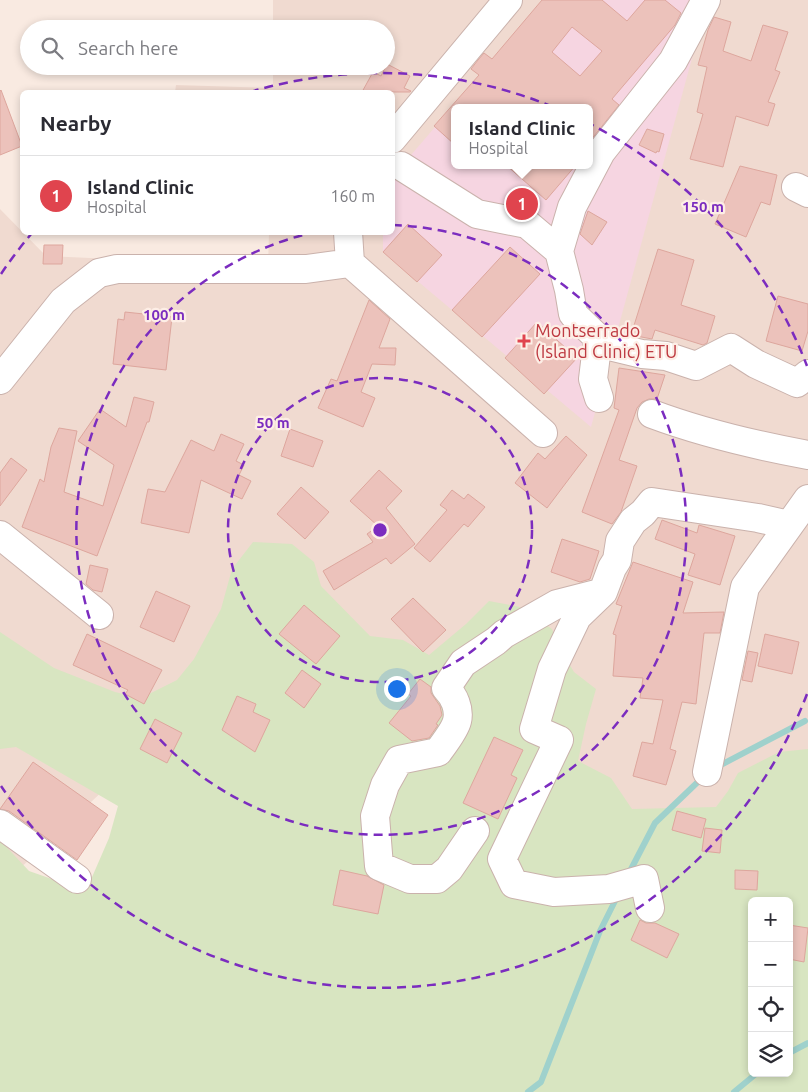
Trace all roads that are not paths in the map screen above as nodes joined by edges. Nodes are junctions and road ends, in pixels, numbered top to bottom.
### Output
1 (508, 0) edge
2 (706, 0) edge
3 (395, 136) edge
4 (401, 166) dead end
5 (593, 167) edge
6 (592, 169) edge
7 (348, 235) edge
8 (560, 251) junction
9 (350, 263) junction
10 (613, 347) dead end
11 (808, 374) edge
12 (0, 380) edge
13 (599, 398) dead end
14 (652, 414) dead end
15 (543, 433) dead end
16 (808, 455) edge
17 (808, 499) edge
18 (789, 525) junction
19 (0, 535) edge
20 (603, 592) junction
21 (99, 615) dead end
22 (708, 772) dead end
23 (0, 824) edge
24 (475, 831) dead end
25 (77, 879) dead end
26 (650, 908) dead end

1 - 3 street
2 - 5 street
4 - 8 street
6 - 8 street
7 - 9 street
8 - 13 street
9 - 12 street
9 - 15 street
10 - 11 street
14 - 16 street
17 - 18 street
18 - 20 street
18 - 22 street
19 - 21 street
20 - 24 street
20 - 26 street
23 - 25 street

